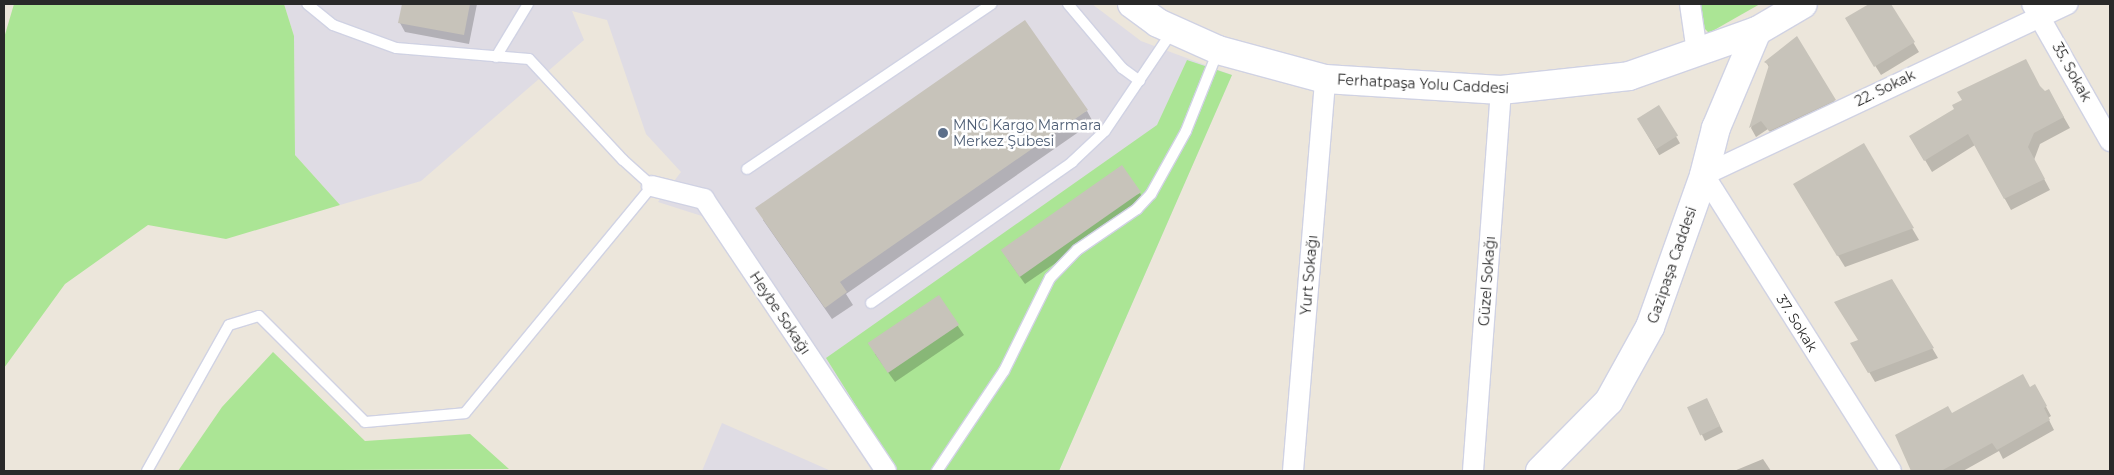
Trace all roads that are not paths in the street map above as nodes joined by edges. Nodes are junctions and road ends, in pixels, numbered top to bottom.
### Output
1 (307, 4) edge
2 (528, 4) edge
3 (992, 4) edge
4 (1068, 4) edge
5 (1132, 4) edge
6 (1690, 4) edge
7 (1803, 4) edge
8 (2068, 4) edge
9 (2036, 9) edge
10 (1174, 30) junction
11 (1757, 31) junction
12 (1218, 50) junction
13 (1697, 52) junction
14 (496, 57) junction
15 (1325, 80) junction
16 (1140, 81) junction
17 (1501, 90) junction
18 (2110, 141) edge
19 (747, 169) dead end
20 (1704, 175) junction
21 (652, 186) junction
22 (871, 303) dead end
23 (147, 471) edge
24 (886, 471) edge
25 (937, 471) edge
26 (1293, 471) edge
27 (1473, 471) edge
28 (1540, 471) edge
29 (1891, 471) edge

1 - 14 lane
2 - 14 lane
3 - 19 lane
4 - 16 lane
5 - 10 main road, Ferhatpaşa Yolu Caddesi
6 - 13 street
7 - 11 main road, Ferhatpaşa Yolu Caddesi
8 - 9 street, 22. Sokak
9 - 18 street, 35. Sokak
9 - 20 street, 22. Sokak
10 - 12 main road, Ferhatpaşa Yolu Caddesi
10 - 16 lane
11 - 13 main road, Ferhatpaşa Yolu Caddesi
11 - 20 main road, Gazipaşa Caddesi
12 - 15 main road, Ferhatpaşa Yolu Caddesi
12 - 25 lane
13 - 17 main road, Ferhatpaşa Yolu Caddesi
14 - 21 lane
15 - 17 main road, Ferhatpaşa Yolu Caddesi
15 - 26 street, Yurt Sokağı
16 - 22 lane
17 - 27 street, Güzel Sokağı
20 - 28 main road, Gazipaşa Caddesi
20 - 29 street, 37. Sokak
21 - 23 lane
21 - 24 street, Heybe Sokağı

